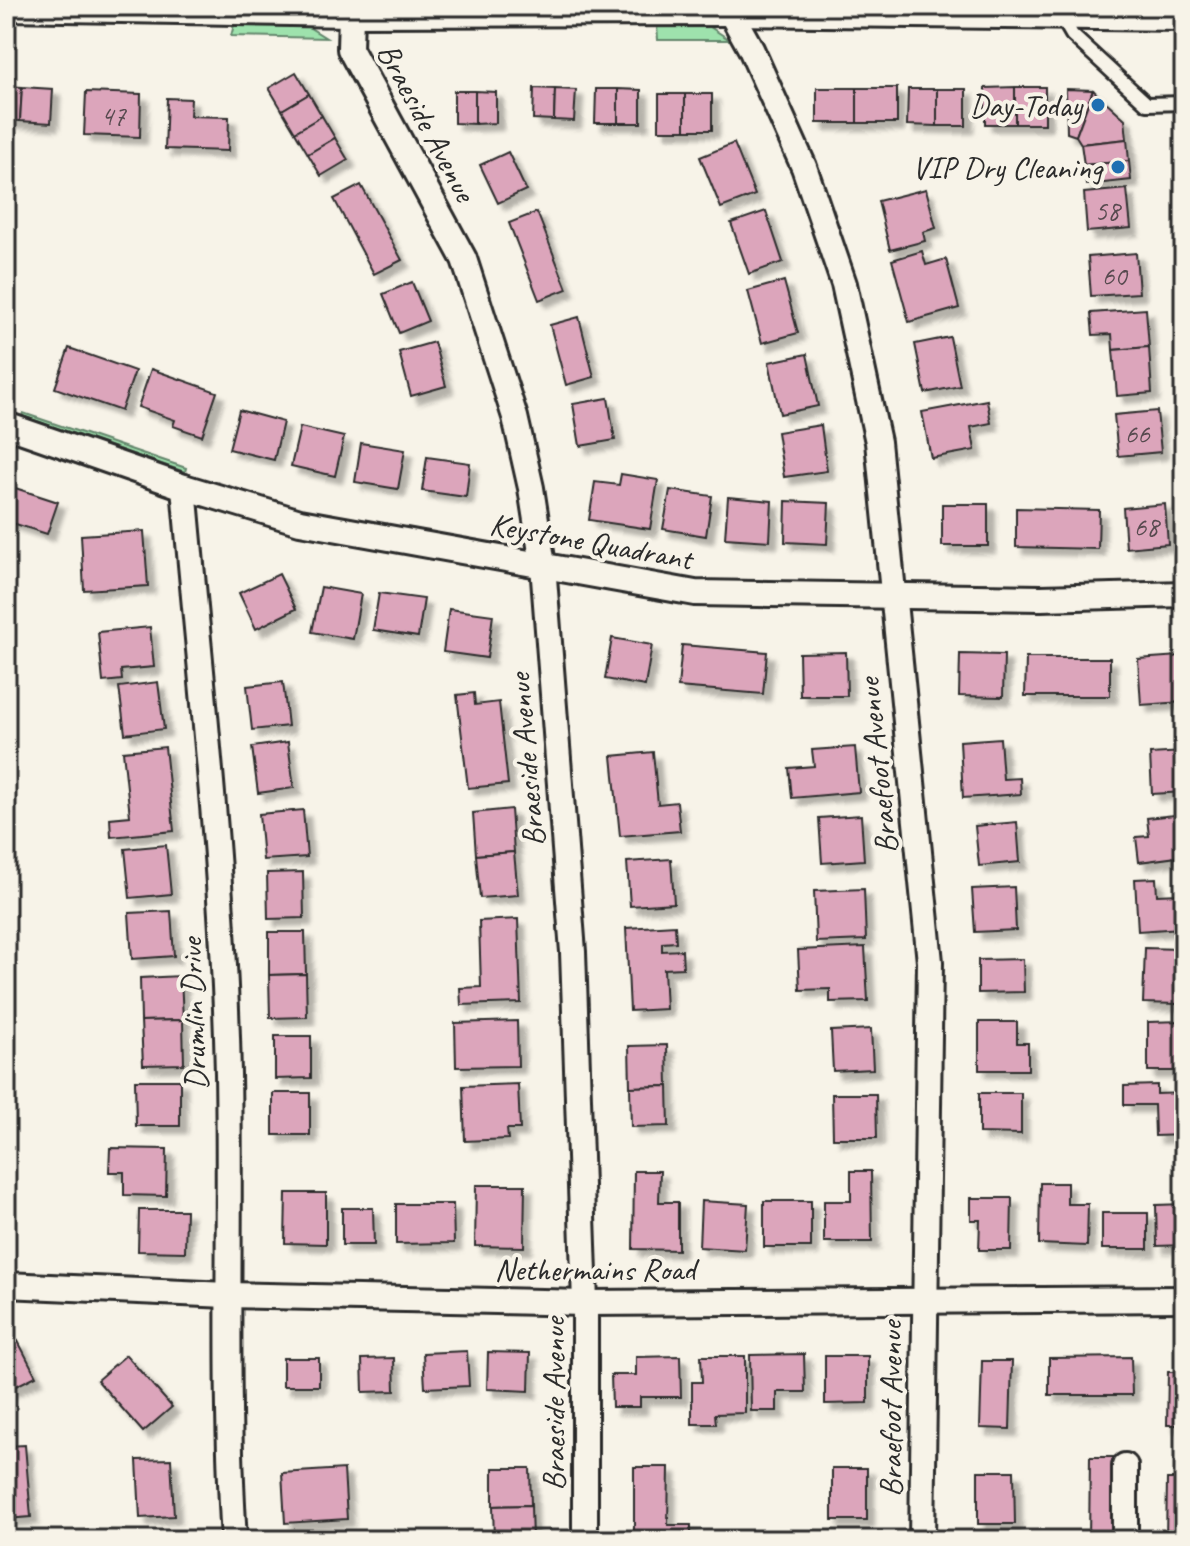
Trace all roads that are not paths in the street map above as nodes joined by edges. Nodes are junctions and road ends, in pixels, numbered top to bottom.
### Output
1 (6, 8) edge
2 (729, 9) edge
3 (351, 14) junction
4 (1061, 16) junction
5 (1184, 18) edge
6 (1184, 103) edge
7 (6, 425) edge
8 (184, 487) junction
9 (543, 565) junction
10 (1184, 594) edge
11 (892, 597) junction
12 (6, 1285) edge
13 (227, 1295) junction
14 (1184, 1299) edge
15 (923, 1301) junction
16 (585, 1303) junction
17 (1125, 1466) dead end
18 (234, 1540) edge
19 (585, 1540) edge
20 (922, 1540) edge
21 (1125, 1540) edge

1 - 3 street
2 - 3 street
2 - 4 street
2 - 11 street, Braefoot Avenue
3 - 9 street, Braeside Avenue
4 - 5 street
4 - 6 lane
7 - 8 street, Keystone Quadrant
8 - 9 street, Keystone Quadrant
8 - 13 street, Drumlin Drive
9 - 11 street, Keystone Quadrant
9 - 16 street, Braeside Avenue
10 - 11 street, Keystone Quadrant
11 - 15 street, Braefoot Avenue
12 - 13 street, Nethermains Road
13 - 16 street, Nethermains Road
13 - 18 street, Drumlin Drive
14 - 15 street, Nethermains Road
15 - 16 street, Nethermains Road
15 - 20 street, Braefoot Avenue
16 - 19 street, Braeside Avenue
17 - 21 street

